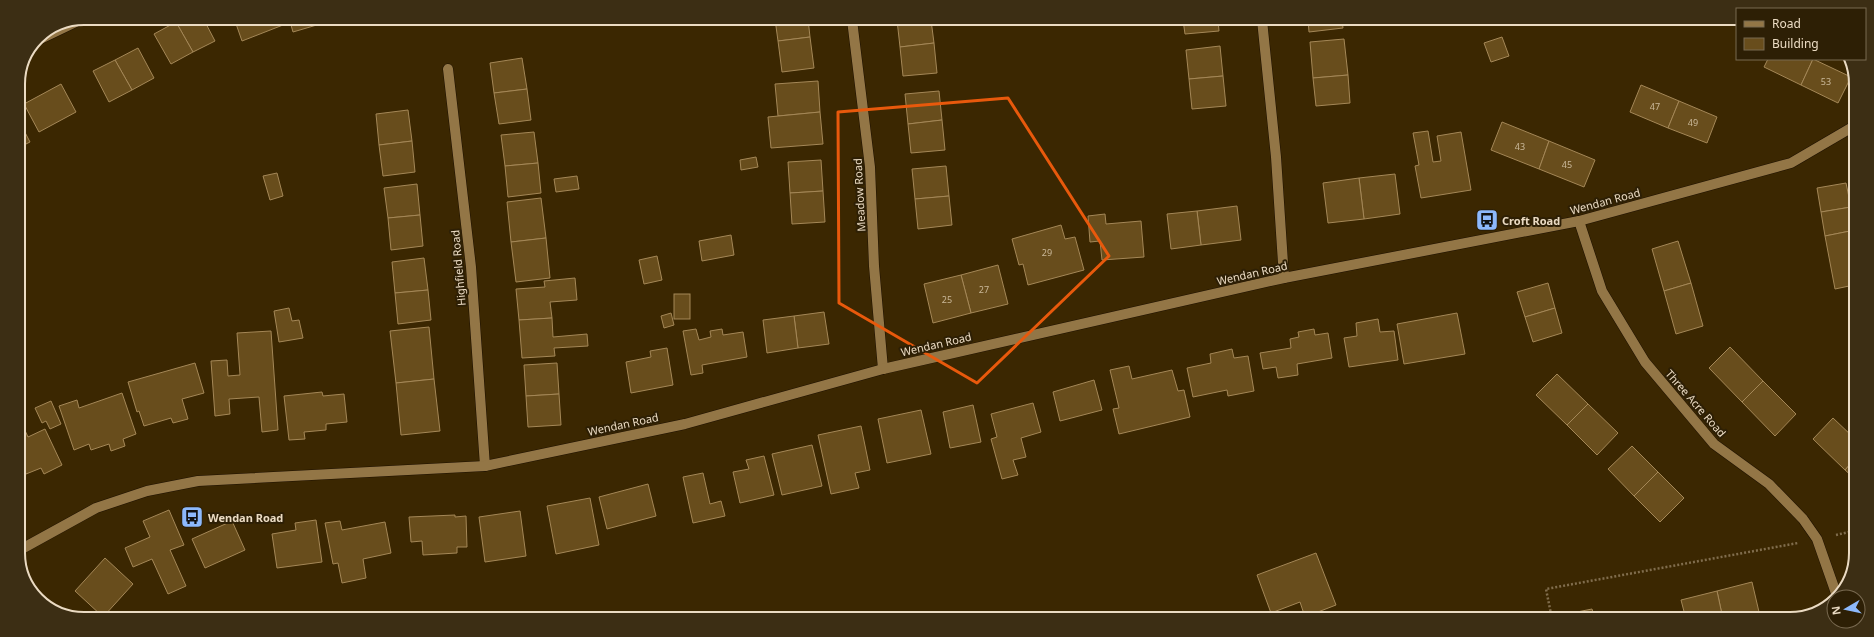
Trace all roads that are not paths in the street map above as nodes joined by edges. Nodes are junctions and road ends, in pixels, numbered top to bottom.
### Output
1 (853, 25) edge
2 (1263, 25) edge
3 (448, 68) dead end
4 (1849, 129) edge
5 (1579, 221) junction
6 (1284, 278) junction
7 (883, 369) junction
8 (485, 466) junction
9 (25, 546) edge
10 (1835, 589) edge

1 - 7 street, Meadow Road
2 - 6 street
3 - 8 street, Highfield Road
4 - 5 street, Wendan Road
5 - 6 street, Wendan Road
5 - 10 street, Three Acre Road
6 - 7 street, Wendan Road
7 - 8 street, Wendan Road
8 - 9 street, Wendan Road

